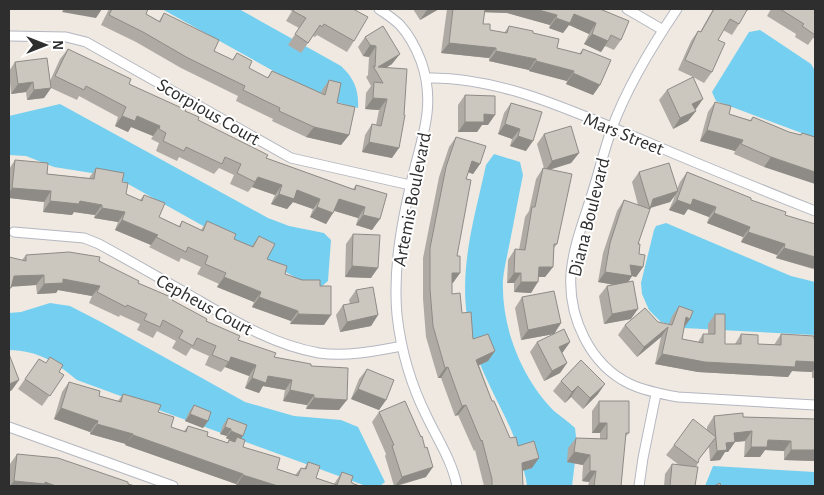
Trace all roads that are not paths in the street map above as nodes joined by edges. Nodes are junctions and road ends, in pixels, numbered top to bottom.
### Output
1 (379, 9) edge
2 (627, 9) edge
3 (677, 9) edge
4 (663, 30) junction
5 (10, 36) dead end
6 (427, 78) junction
7 (612, 127) junction
8 (410, 185) junction
9 (815, 211) edge
10 (14, 232) dead end
11 (402, 346) junction
12 (656, 394) junction
13 (815, 405) edge
14 (9, 427) edge
15 (173, 486) edge
16 (457, 486) edge
17 (639, 486) edge

1 - 6 street, Artemis Boulevard
2 - 4 street
3 - 4 street, Diana Boulevard
4 - 7 street, Diana Boulevard
5 - 8 street, Scorpious Court
6 - 7 street, Mars Street
6 - 8 street, Artemis Boulevard
7 - 9 street, Mars Street
7 - 12 street, Diana Boulevard
8 - 11 street, Artemis Boulevard
10 - 11 street, Cepheus Court
11 - 16 street, Artemis Boulevard
12 - 13 street, Diana Boulevard
12 - 17 street
14 - 15 street

